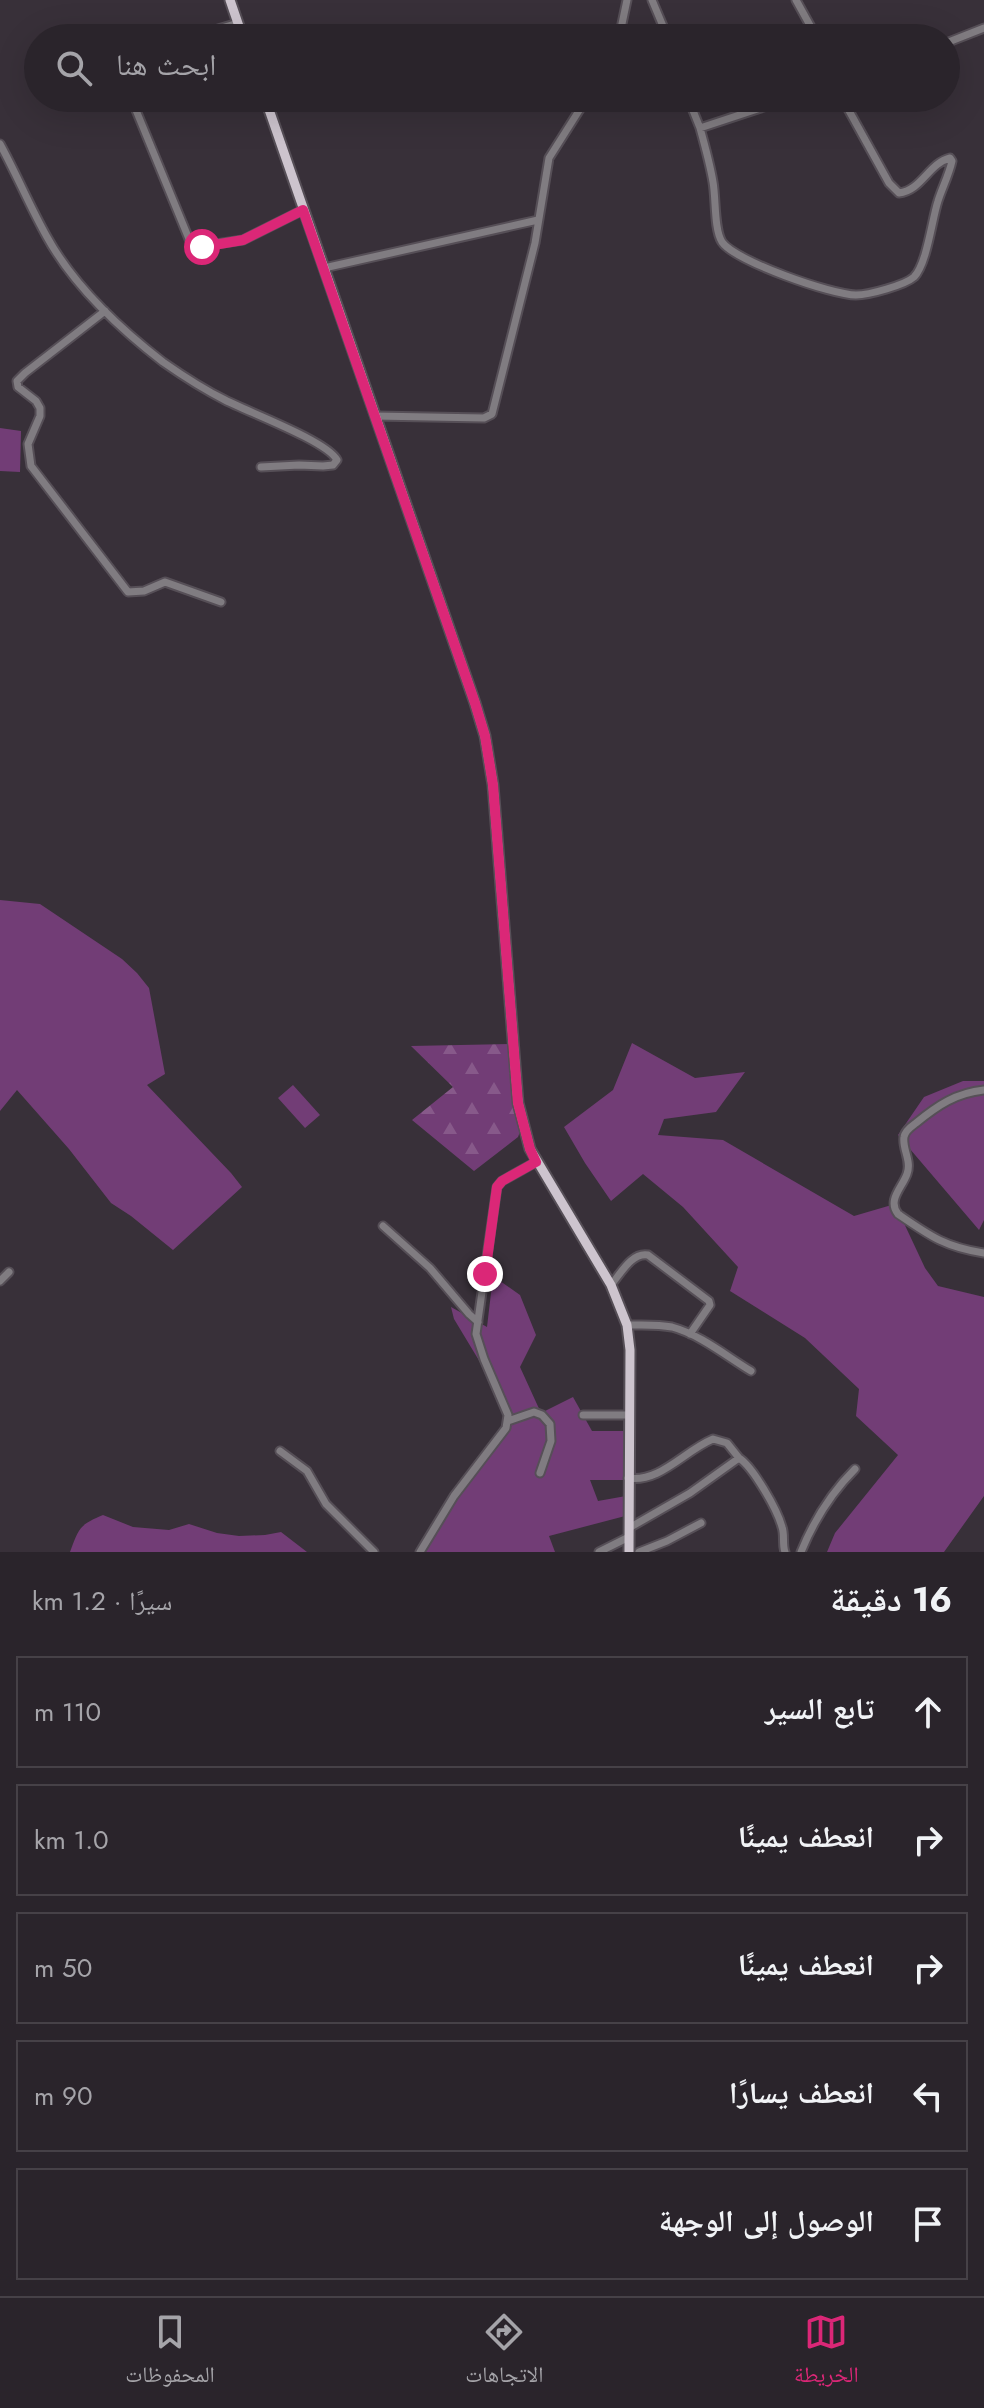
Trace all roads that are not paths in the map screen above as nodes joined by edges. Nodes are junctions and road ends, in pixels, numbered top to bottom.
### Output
1 (230, 0) edge
2 (627, 0) edge
3 (652, 0) edge
4 (796, 0) edge
5 (238, 23) joint
6 (235, 24) edge
7 (622, 24) edge
8 (662, 24) edge
9 (809, 24) edge
10 (984, 28) edge
11 (960, 37) edge
12 (137, 112) edge
13 (270, 112) edge
14 (578, 112) edge
15 (694, 112) edge
16 (749, 112) edge
17 (850, 112) edge
18 (700, 128) junction
19 (0, 144) edge
20 (303, 210) junction
21 (538, 220) junction
22 (324, 268) junction
23 (105, 311) junction
24 (375, 416) junction
25 (261, 467) dead end
26 (221, 602) dead end
27 (984, 1090) edge
28 (536, 1162) junction
29 (383, 1226) dead end
30 (984, 1253) edge
31 (9, 1272) dead end
32 (0, 1281) edge
33 (611, 1285) junction
34 (478, 1322) junction
35 (627, 1325) junction
36 (690, 1334) junction
37 (751, 1371) dead end
38 (583, 1415) dead end
39 (629, 1415) junction
40 (508, 1421) junction
41 (280, 1451) dead end
42 (739, 1458) junction
43 (855, 1469) dead end
44 (540, 1473) dead end
45 (628, 1478) junction
46 (701, 1523) dead end
47 (629, 1533) junction
48 (374, 1552) edge
49 (420, 1552) edge
50 (599, 1552) edge
51 (629, 1552) edge
52 (639, 1552) edge
53 (785, 1552) edge
54 (801, 1552) edge

1 - 5 main road
2 - 7 street
3 - 8 street
4 - 9 street
5 - 6 street
10 - 11 street
12 - 20 street
13 - 20 main road
14 - 21 street
15 - 18 street
16 - 18 street
17 - 18 street
19 - 23 street
20 - 22 main road
21 - 22 street
21 - 24 street
22 - 24 main road
23 - 25 street
23 - 26 street
24 - 28 main road
27 - 30 street
28 - 33 main road
28 - 34 street
29 - 34 street
31 - 32 street
33 - 35 main road
33 - 36 street
34 - 40 street
35 - 36 street
35 - 39 main road
36 - 37 street
38 - 39 street
39 - 45 main road
40 - 44 street
40 - 49 street
41 - 48 street
42 - 45 street
42 - 47 street
42 - 53 street
43 - 54 street
45 - 47 main road
46 - 52 street
47 - 50 street
47 - 51 main road

